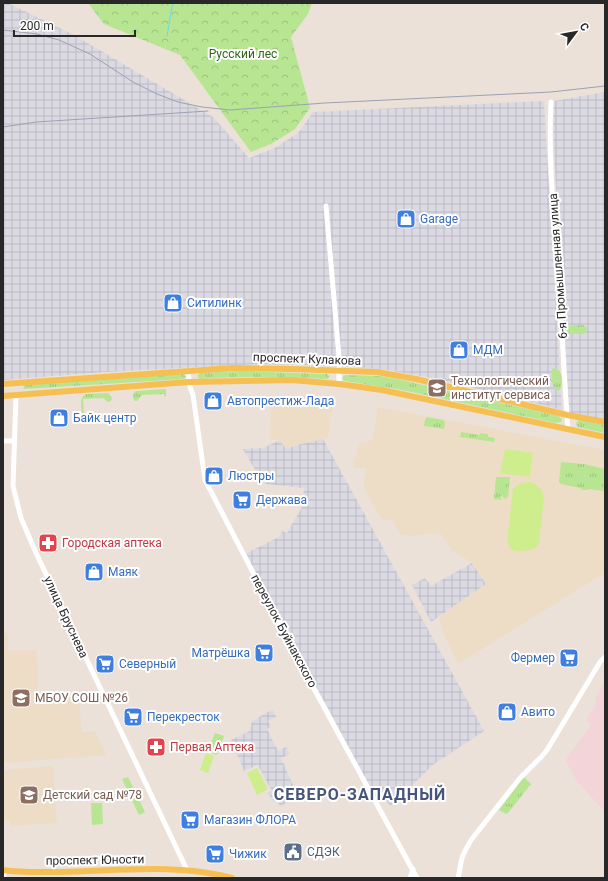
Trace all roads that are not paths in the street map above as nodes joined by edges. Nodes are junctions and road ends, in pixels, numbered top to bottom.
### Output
1 (551, 102) dead end
2 (326, 206) dead end
3 (188, 371) junction
4 (340, 371) junction
5 (189, 382) junction
6 (16, 383) junction
7 (3, 384) edge
8 (339, 384) junction
9 (16, 395) junction
10 (3, 396) edge
11 (567, 415) junction
12 (605, 422) edge
13 (568, 429) junction
14 (605, 437) edge
15 (3, 441) edge
16 (14, 441) junction
17 (605, 657) edge
18 (412, 869) junction
19 (4, 870) edge
20 (187, 870) junction
21 (4, 878) edge
22 (232, 878) edge
23 (410, 878) edge
24 (417, 878) edge
25 (458, 878) edge

1 - 11 street, 6-я Промышленная улица
2 - 4 street
3 - 4 main road, проспект Кулакова
3 - 5 street, переулок Буйнакского
3 - 6 main road, проспект Кулакова
4 - 8 street
4 - 11 main road, проспект Кулакова
5 - 8 main road, проспект Кулакова
5 - 9 main road, проспект Кулакова
5 - 18 street, переулок Буйнакского
6 - 7 main road, проспект Кулакова
6 - 9 main road
8 - 13 main road, проспект Кулакова
9 - 10 main road, проспект Кулакова
9 - 16 street, улица Бруснева
11 - 12 main road, проспект Кулакова
11 - 13 street, 6-я Промышленная улица
13 - 14 main road, проспект Кулакова
15 - 16 street
16 - 20 street, улица Бруснева
17 - 25 street
18 - 23 street
18 - 24 street, переулок Буйнакского
19 - 20 main road, проспект Юности
19 - 21 street, проспект Юности
20 - 22 main road, проспект Юности

